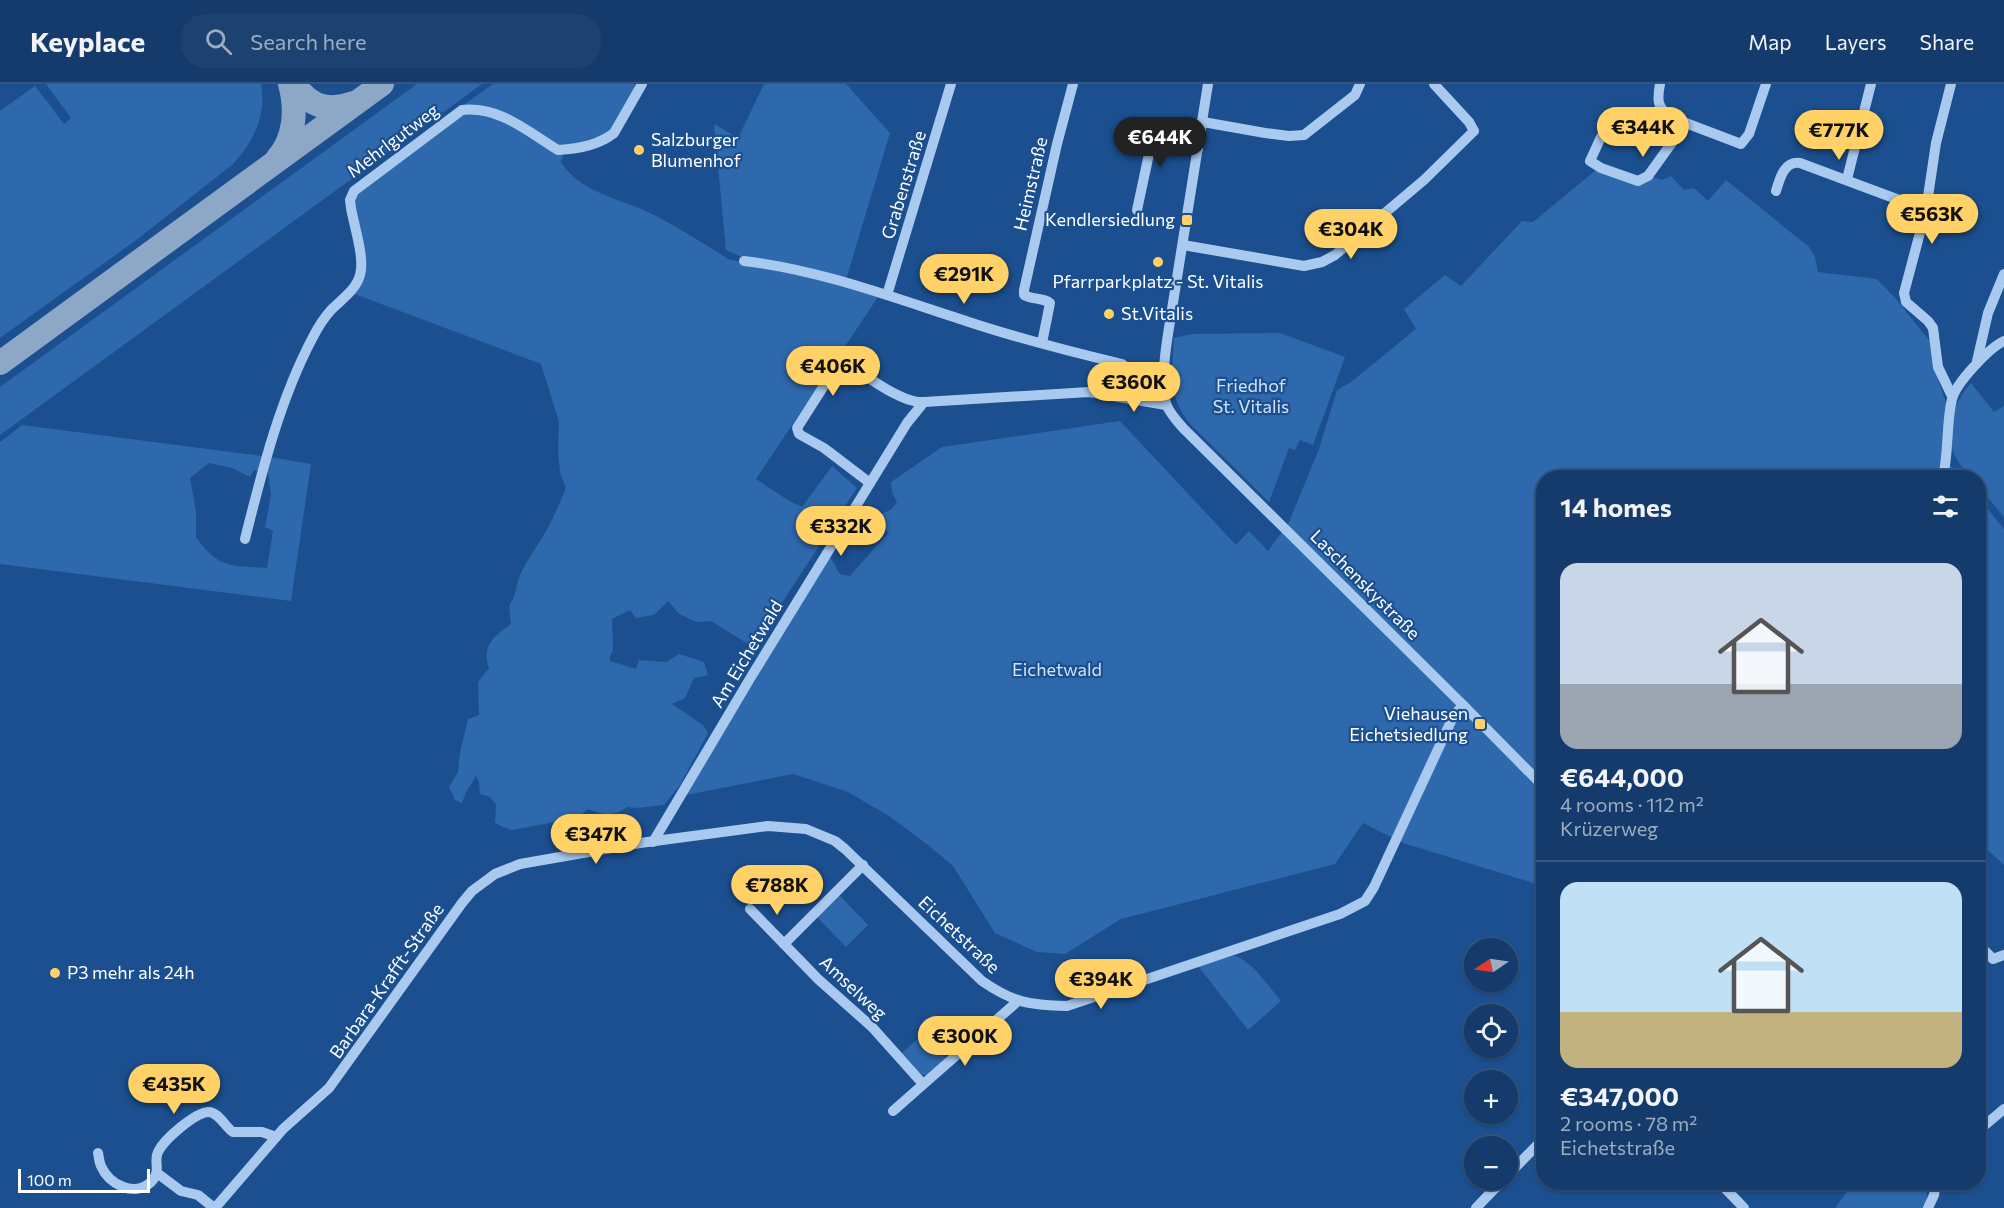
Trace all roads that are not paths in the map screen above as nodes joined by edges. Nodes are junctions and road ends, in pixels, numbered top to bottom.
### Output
1 (642, 84) edge
2 (951, 84) edge
3 (1073, 84) edge
4 (1208, 84) edge
5 (1660, 84) edge
6 (1766, 84) edge
7 (1870, 84) edge
8 (1951, 84) edge
9 (1357, 86) edge
10 (1439, 86) edge
11 (1203, 122) junction
12 (1686, 123) junction
13 (1600, 137) dead end
14 (1198, 149) junction
15 (1847, 179) junction
16 (1776, 191) dead end
17 (1137, 210) dead end
18 (1926, 210) junction
19 (1961, 221) dead end
20 (1183, 245) junction
21 (744, 261) dead end
22 (2004, 274) edge
23 (887, 295) junction
24 (2004, 341) edge
25 (1042, 343) junction
26 (1977, 362) junction
27 (1952, 396) junction
28 (1131, 398) junction
29 (924, 402) junction
30 (1166, 405) junction
31 (1945, 470) edge
32 (870, 483) junction
33 (245, 539) dead end
34 (1463, 705) junction
35 (1536, 779) edge
36 (653, 842) junction
37 (535, 861) joint
38 (863, 865) junction
39 (750, 909) dead end
40 (784, 944) junction
41 (1986, 951) edge
42 (2004, 956) edge
43 (1018, 1001) junction
44 (923, 1084) junction
45 (2004, 1109) edge
46 (893, 1111) dead end
47 (1986, 1124) edge
48 (276, 1137) junction
49 (1536, 1146) edge
50 (98, 1153) dead end
51 (1518, 1165) edge
52 (157, 1173) junction
53 (1493, 1190) edge
54 (1727, 1190) edge
55 (1935, 1190) edge
56 (215, 1208) edge
57 (1476, 1208) edge
58 (1744, 1208) edge
59 (1928, 1208) edge

1 - 33 street, Mehrlgutweg
2 - 23 street, Grabenstraße
3 - 25 street, Heimstraße
4 - 11 street
5 - 12 street
6 - 12 street
7 - 15 street
8 - 18 street
9 - 11 street
10 - 20 street
11 - 14 street
12 - 13 street
14 - 17 street
14 - 20 street
15 - 16 street
15 - 18 street
18 - 19 street
18 - 27 street
20 - 30 street
21 - 23 street
22 - 26 street
23 - 25 street
24 - 26 street
25 - 28 street
26 - 27 street
27 - 31 street
28 - 29 street
28 - 30 street
29 - 32 street, Am Eichetwald
29 - 32 street
30 - 34 street, Laschenskystraße
32 - 36 street, Am Eichetwald
34 - 35 street, Laschenskystraße
34 - 43 street, Eichetstraße
36 - 37 street, Eichetstraße
36 - 38 street, Eichetstraße
37 - 48 street, Barbara-Krafft-Straße
38 - 40 street
38 - 43 street, Eichetstraße
39 - 40 street, Amselweg
40 - 44 street, Amselweg
41 - 42 street
43 - 44 street
44 - 46 street
45 - 47 street
48 - 52 street
48 - 56 street, Barbara-Krafft-Straße
49 - 51 street
50 - 52 street
52 - 56 street, Barbara-Krafft-Straße
53 - 57 street
54 - 58 street
55 - 59 street

